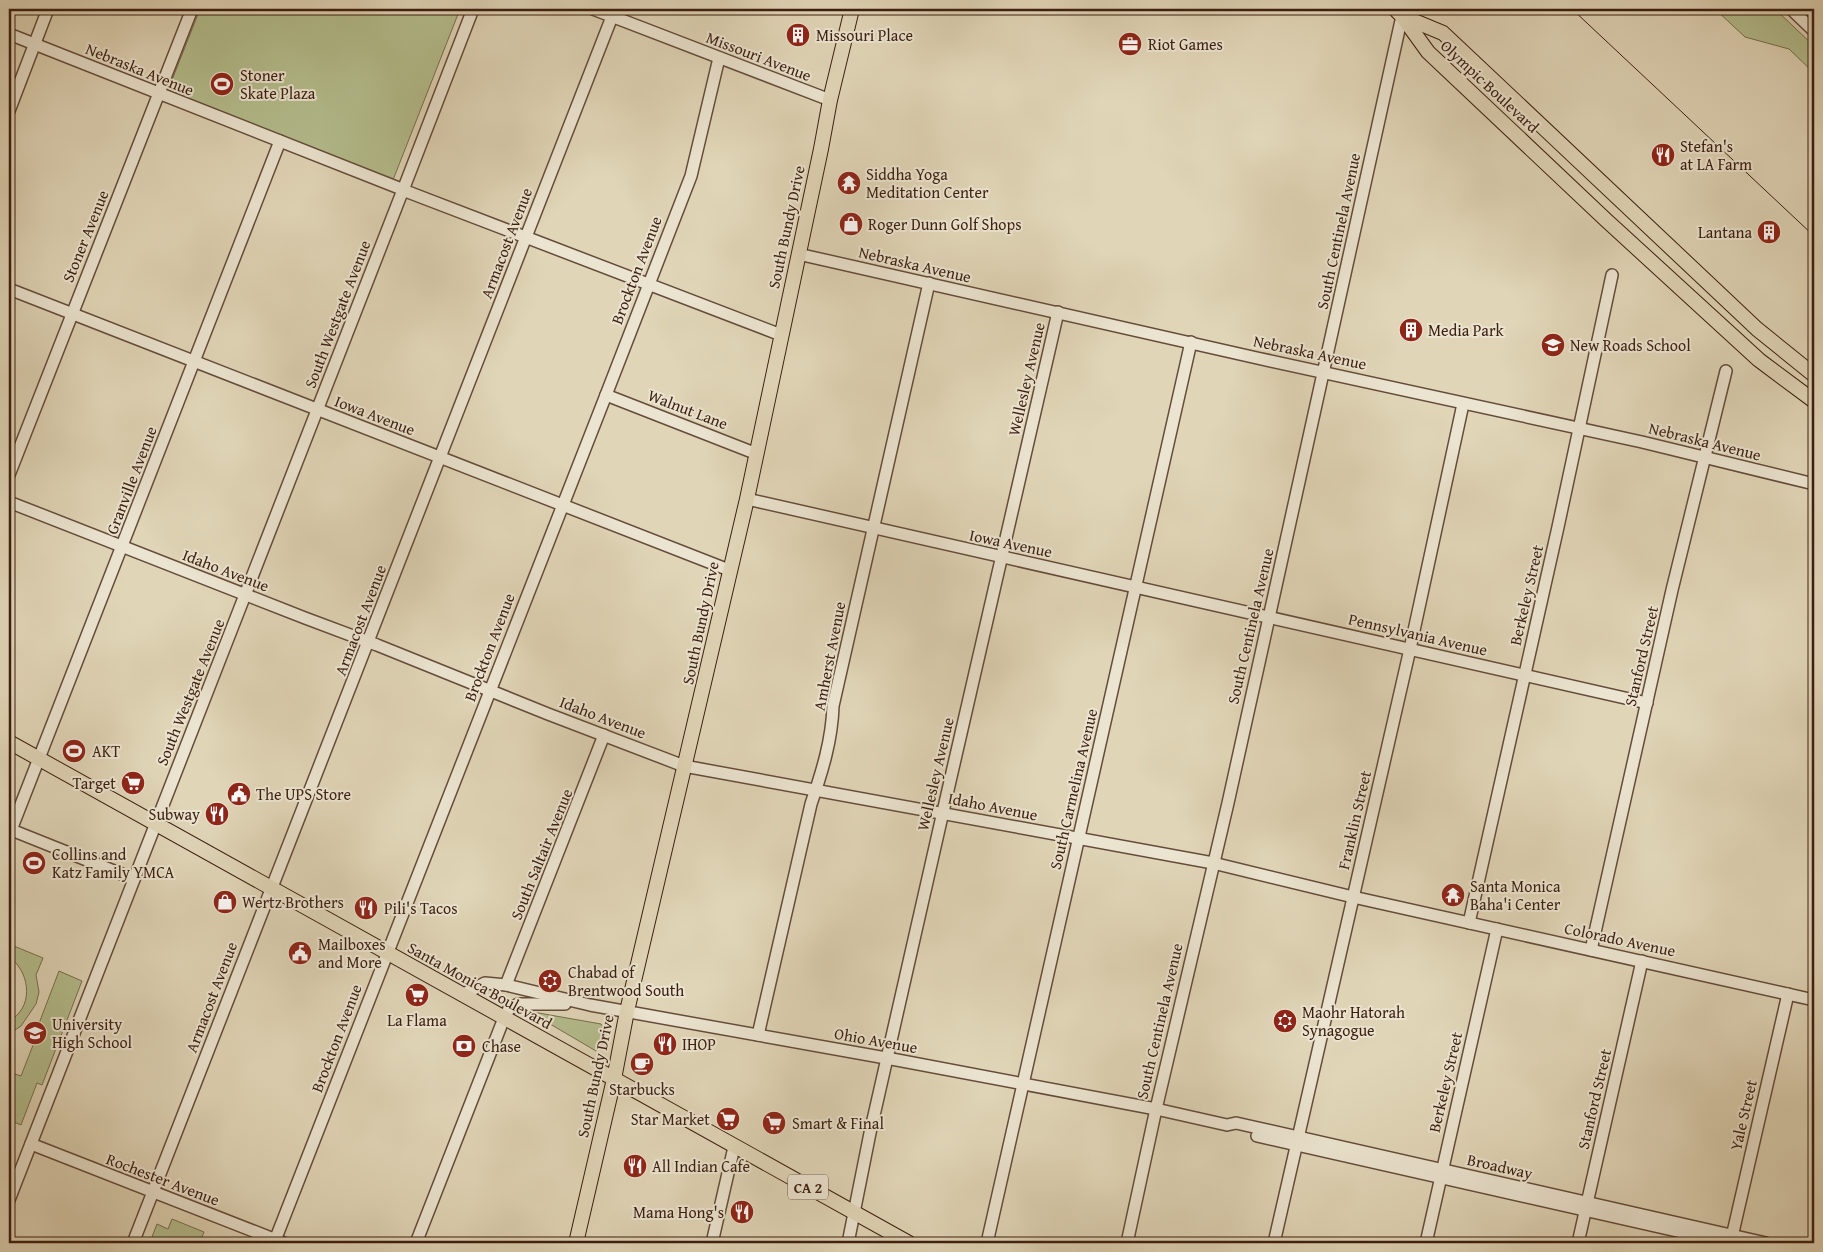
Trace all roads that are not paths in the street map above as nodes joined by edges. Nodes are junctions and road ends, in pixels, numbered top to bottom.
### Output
1 (48, 9) edge
2 (192, 9) edge
3 (473, 9) edge
4 (593, 9) edge
5 (852, 9) edge
6 (1791, 9) edge
7 (614, 12) edge
8 (1399, 12) edge
9 (1814, 31) edge
10 (9, 34) edge
11 (35, 44) junction
12 (718, 58) junction
13 (158, 94) junction
14 (830, 100) junction
15 (9, 111) edge
16 (280, 142) junction
17 (403, 190) junction
18 (527, 236) junction
19 (798, 254) junction
20 (1612, 275) dead end
21 (930, 283) junction
22 (648, 284) junction
23 (9, 290) edge
24 (1058, 312) junction
25 (71, 314) junction
26 (780, 336) junction
27 (1191, 342) junction
28 (194, 362) junction
29 (1324, 371) junction
30 (1726, 371) dead end
31 (1814, 375) edge
32 (606, 395) junction
33 (1814, 401) edge
34 (1463, 404) junction
35 (317, 410) junction
36 (1580, 428) junction
37 (757, 454) junction
38 (440, 457) junction
39 (1704, 458) junction
40 (9, 475) edge
41 (1814, 484) edge
42 (747, 499) junction
43 (9, 502) edge
44 (563, 505) junction
45 (873, 528) junction
46 (122, 547) junction
47 (1002, 558) junction
48 (729, 570) junction
49 (1136, 587) junction
50 (246, 594) junction
51 (1269, 618) junction
52 (369, 642) junction
53 (1410, 649) junction
54 (1525, 675) junction
55 (490, 690) junction
56 (1646, 703) junction
57 (604, 735) junction
58 (9, 742) edge
59 (39, 759) junction
60 (684, 766) junction
61 (816, 790) junction
62 (943, 813) junction
63 (155, 824) junction
64 (10, 830) edge
65 (1078, 838) junction
66 (1213, 863) junction
67 (134, 879) junction
68 (272, 888) junction
69 (1353, 897) junction
70 (1469, 923) junction
71 (1497, 929) junction
72 (1591, 950) junction
73 (388, 953) junction
74 (1642, 961) junction
75 (506, 984) junction
76 (1788, 994) junction
77 (462, 995) junction
78 (1814, 1000) edge
79 (590, 1005) junction
80 (627, 1011) junction
81 (504, 1018) junction
82 (758, 1035) junction
83 (888, 1058) junction
84 (614, 1080) junction
85 (1023, 1084) junction
86 (1156, 1109) junction
87 (1298, 1141) junction
88 (30, 1144) junction
89 (734, 1146) junction
90 (1441, 1174) junction
91 (152, 1192) junction
92 (9, 1200) edge
93 (1587, 1207) junction
94 (855, 1213) junction
95 (1731, 1241) edge
96 (278, 1242) edge
97 (133, 1243) edge
98 (416, 1243) edge
99 (576, 1243) edge
100 (712, 1243) edge
101 (848, 1243) edge
102 (909, 1243) edge
103 (987, 1243) edge
104 (1126, 1243) edge
105 (1274, 1243) edge
106 (1426, 1243) edge
107 (1578, 1243) edge
108 (1766, 1243) edge

1 - 11 street
2 - 13 street, Stoner Avenue
3 - 17 street, South Westgate Avenue
4 - 7 street, Missouri Avenue
5 - 14 main road, South Bundy Drive
6 - 9 street
7 - 12 street, Missouri Avenue
7 - 18 street, Armacost Avenue
8 - 29 street, South Centinela Avenue
8 - 31 main road, Olympic Boulevard
8 - 33 main road, Olympic Boulevard
10 - 11 street, Nebraska Avenue
11 - 13 street, Nebraska Avenue
11 - 15 street
12 - 14 street, Missouri Avenue
12 - 22 street, Brockton Avenue
13 - 16 street, Nebraska Avenue
13 - 25 street, Stoner Avenue
14 - 19 main road, South Bundy Drive
16 - 17 street, Nebraska Avenue
16 - 28 street, Granville Avenue
17 - 18 street, Nebraska Avenue
17 - 35 street, South Westgate Avenue
18 - 22 street, Nebraska Avenue
18 - 38 street, Armacost Avenue
19 - 21 street, Nebraska Avenue
19 - 26 main road, South Bundy Drive
20 - 36 street, Berkeley Street
21 - 24 street, Nebraska Avenue
21 - 45 street, Amherst Avenue
22 - 26 street, Nebraska Avenue
22 - 32 street, Brockton Avenue
23 - 25 street, Iowa Avenue
24 - 27 street, Nebraska Avenue
24 - 47 street, Wellesley Avenue
25 - 28 street, Iowa Avenue
25 - 40 street, Stoner Avenue
26 - 37 main road, South Bundy Drive
27 - 29 street, Nebraska Avenue
27 - 49 street, South Carmelina Avenue
28 - 35 street, Iowa Avenue
28 - 46 street, Granville Avenue
29 - 34 street, Nebraska Avenue
29 - 51 street, South Centinela Avenue
30 - 39 street, Stanford Street
32 - 37 street, Walnut Lane
32 - 44 street, Brockton Avenue
34 - 36 street, Nebraska Avenue
34 - 53 street, Franklin Street
35 - 38 street, Iowa Avenue
35 - 50 street, South Westgate Avenue
36 - 39 street, Nebraska Avenue
36 - 54 street, Berkeley Street
37 - 42 main road, South Bundy Drive
38 - 44 street, Iowa Avenue
38 - 52 street, Armacost Avenue
39 - 41 street, Nebraska Avenue
39 - 56 street, Stanford Street
42 - 45 street, Iowa Avenue
42 - 48 main road, South Bundy Drive
43 - 46 street, Idaho Avenue
44 - 48 street, Iowa Avenue
44 - 55 street, Brockton Avenue
45 - 47 street, Iowa Avenue
45 - 61 street, Amherst Avenue
46 - 50 street, Idaho Avenue
46 - 59 street, Granville Avenue
47 - 49 street, Iowa Avenue
47 - 62 street, Wellesley Avenue
48 - 60 main road, South Bundy Drive
49 - 51 street, Iowa Avenue
49 - 65 street, South Carmelina Avenue
50 - 52 street, Idaho Avenue
50 - 63 street, South Westgate Avenue
51 - 53 street, Pennsylvania Avenue
51 - 66 street, South Centinela Avenue
52 - 55 street, Idaho Avenue
52 - 68 street, Armacost Avenue
53 - 54 street, Pennsylvania Avenue
53 - 69 street, Franklin Street
54 - 56 street, Pennsylvania Avenue
54 - 70 street, Berkeley Street
55 - 57 street, Idaho Avenue
55 - 73 street, Brockton Avenue
56 - 72 street, Stanford Street
57 - 60 street, Idaho Avenue
57 - 75 street, South Saltair Avenue
58 - 59 main road, Santa Monica Boulevard / CA 2
59 - 63 main road, Santa Monica Boulevard / CA 2
59 - 64 street, Granville Avenue
60 - 61 street, Idaho Avenue
60 - 80 main road, South Bundy Drive
61 - 62 street, Idaho Avenue
61 - 82 street, Amherst Avenue
62 - 65 street, Idaho Avenue
62 - 83 street, Wellesley Avenue
63 - 67 street, South Westgate Avenue
63 - 68 main road, Santa Monica Boulevard / CA 2
64 - 67 street
65 - 66 street, Idaho Avenue
65 - 85 street, South Carmelina Avenue
66 - 69 street, Colorado Avenue
66 - 86 street, South Centinela Avenue
67 - 88 street, South Westgate Avenue
68 - 73 main road, Santa Monica Boulevard / CA 2
68 - 91 street, Armacost Avenue
69 - 70 street, Colorado Avenue
69 - 87 street, Franklin Street
70 - 71 street, Colorado Avenue
71 - 72 street, Colorado Avenue
71 - 90 street, Berkeley Street
72 - 74 street, Colorado Avenue
73 - 77 main road, Santa Monica Boulevard / CA 2
73 - 96 street, Brockton Avenue
74 - 76 street, Colorado Avenue
74 - 93 street, Stanford Street
75 - 77 street, Ohio Avenue
75 - 79 street, Ohio Avenue
76 - 78 street, Colorado Avenue
76 - 95 street, Yale Street
77 - 81 main road, Santa Monica Boulevard / CA 2
79 - 80 street, Ohio Avenue
79 - 81 street, Ohio Avenue
80 - 82 street, Ohio Avenue
80 - 84 main road, South Bundy Drive
81 - 84 main road, Santa Monica Boulevard / CA 2
81 - 98 street
82 - 83 street, Ohio Avenue
83 - 85 street, Ohio Avenue
83 - 94 street, Wellesley Avenue
84 - 89 main road, Santa Monica Boulevard / CA 2
84 - 99 main road, South Bundy Drive
85 - 86 street, Ohio Avenue
85 - 103 street, South Carmelina Avenue
86 - 87 street, Broadway
86 - 104 street, South Centinela Avenue
87 - 90 street, Broadway
87 - 105 street, Franklin Street
88 - 91 street, Rochester Avenue
88 - 92 street, South Westgate Avenue
89 - 94 main road, Santa Monica Boulevard / CA 2
89 - 100 street
90 - 93 street, Broadway
90 - 106 street, Berkeley Street
91 - 96 street, Rochester Avenue
91 - 97 street, Armacost Avenue
93 - 95 street, Broadway
93 - 107 street, Stanford Street
94 - 101 street, Wellesley Avenue
94 - 102 main road, Santa Monica Boulevard / CA 2
95 - 108 street, Broadway

